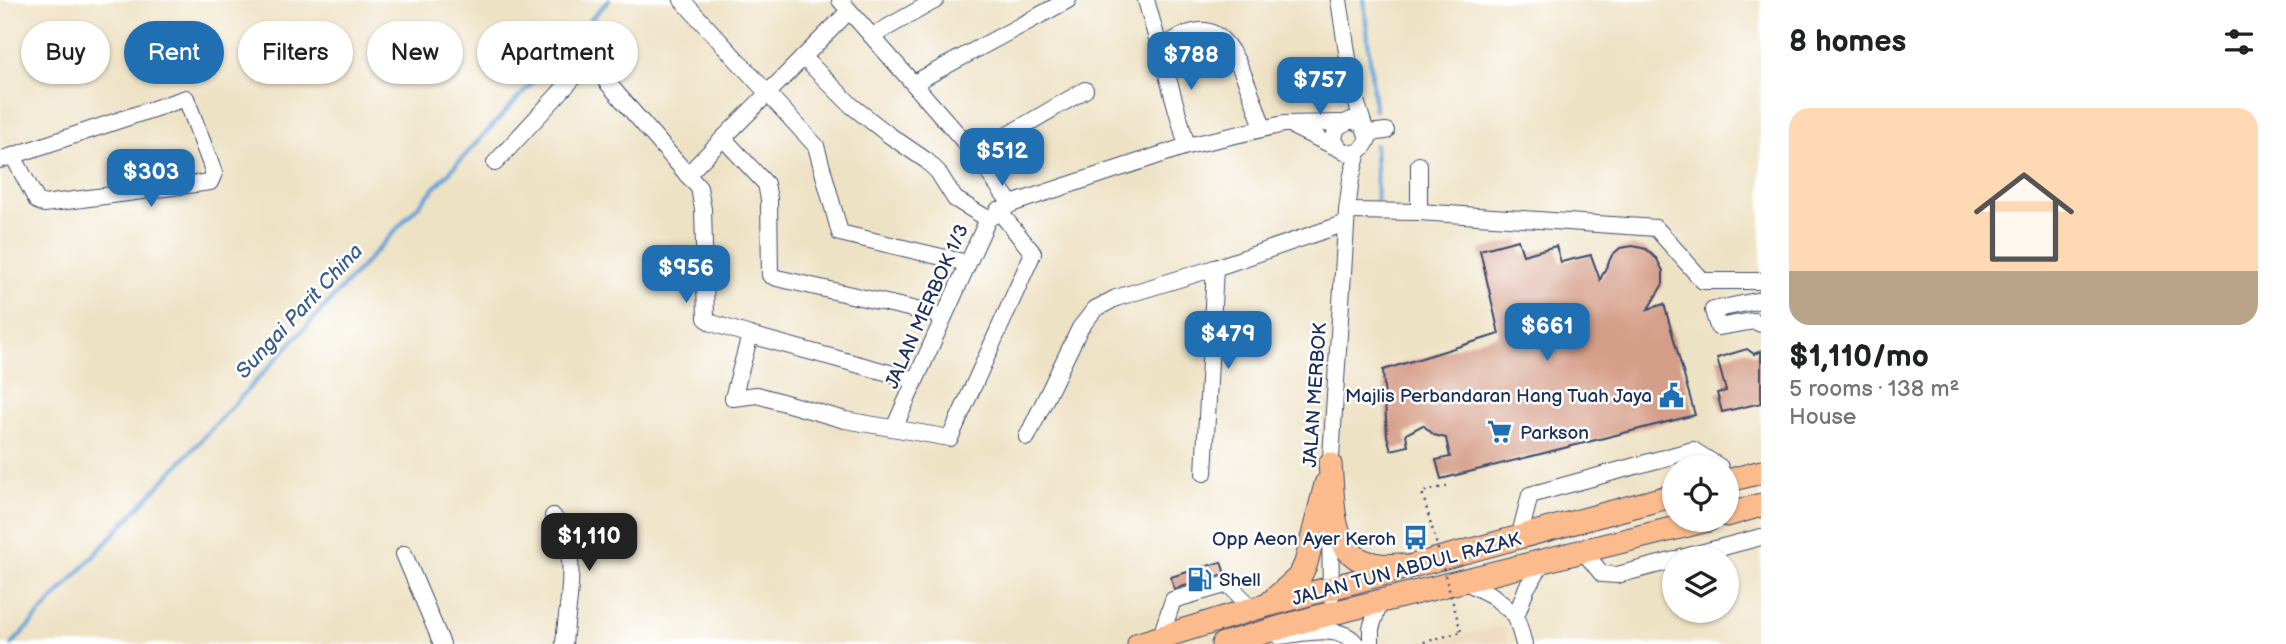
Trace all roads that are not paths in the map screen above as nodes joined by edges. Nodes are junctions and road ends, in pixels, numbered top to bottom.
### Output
1 (682, 0) edge
2 (1068, 0) edge
3 (1146, 0) edge
4 (1339, 0) edge
5 (926, 2) edge
6 (845, 5) edge
7 (872, 36) junction
8 (1159, 48) junction
9 (803, 57) junction
10 (914, 83) junction
11 (1086, 90) dead end
12 (767, 93) junction
13 (1284, 124) junction
14 (1354, 125) junction
15 (1263, 127) junction
16 (1386, 131) dead end
17 (723, 138) junction
18 (1186, 145) junction
19 (1347, 151) junction
20 (975, 154) junction
21 (7, 158) edge
22 (495, 163) dead end
23 (1419, 165) dead end
24 (687, 175) junction
25 (999, 211) junction
26 (1419, 212) junction
27 (1347, 217) junction
28 (967, 263) junction
29 (1215, 268) junction
30 (1761, 281) edge
31 (1761, 300) edge
32 (943, 316) junction
33 (1761, 324) edge
34 (750, 334) junction
35 (915, 380) junction
36 (894, 428) junction
37 (1027, 437) dead end
38 (1675, 455) edge
39 (1700, 455) edge
40 (1662, 459) edge
41 (1330, 464) junction
42 (1761, 472) edge
43 (1204, 473) dead end
44 (1739, 474) edge
45 (1662, 499) edge
46 (1761, 505) edge
47 (1739, 511) edge
48 (553, 516) dead end
49 (1662, 531) edge
50 (1761, 537) edge
51 (1519, 538) junction
52 (1727, 546) edge
53 (1583, 551) junction
54 (404, 554) dead end
55 (1545, 561) junction
56 (1430, 562) junction
57 (1662, 563) edge
58 (1466, 582) junction
59 (1331, 589) junction
60 (1380, 602) junction
61 (1260, 607) junction
62 (1332, 614) junction
63 (1516, 616) junction
64 (1150, 640) edge
65 (1228, 642) edge
66 (442, 644) edge
67 (564, 644) edge
68 (1356, 644) edge
69 (1371, 644) edge
70 (1524, 644) edge

1 - 12 street
2 - 10 street
3 - 8 street
4 - 14 street
5 - 7 street
6 - 7 street
6 - 9 street
7 - 10 street
8 - 15 street
8 - 18 street
9 - 12 street
9 - 25 street
10 - 20 street
11 - 20 street
12 - 17 street
12 - 28 street
13 - 14 street
13 - 15 street
13 - 19 street
14 - 16 street
14 - 19 street
14 - 19 street
15 - 18 street
17 - 24 street
17 - 32 street
18 - 25 street
19 - 27 street, JALAN MERBOK
20 - 25 street
21 - 21 street
22 - 24 street
23 - 26 street
24 - 34 street
25 - 28 street, JALAN MERBOK 1/3
25 - 36 street
26 - 27 street
26 - 30 street
27 - 29 street
27 - 41 street, JALAN MERBOK
28 - 32 street, JALAN MERBOK 1/3
29 - 37 street
29 - 43 street
31 - 33 street
32 - 35 street, JALAN MERBOK 1/3
34 - 35 street
34 - 36 street
35 - 36 street, JALAN MERBOK 1/3
38 - 39 street
40 - 51 street
41 - 56 highway
41 - 59 street, JALAN MERBOK
41 - 61 highway
42 - 44 highway
45 - 51 highway, JALAN TUN ABDUL RAZAK
46 - 47 highway
48 - 67 street
49 - 53 highway, JALAN TUN ABDUL RAZAK
50 - 52 street
51 - 56 highway, JALAN TUN ABDUL RAZAK
53 - 55 highway, JALAN TUN ABDUL RAZAK
53 - 57 street
54 - 66 street
55 - 58 highway, JALAN TUN ABDUL RAZAK
55 - 63 street
56 - 59 highway, JALAN TUN ABDUL RAZAK
58 - 60 highway, JALAN TUN ABDUL RAZAK
58 - 63 street
59 - 61 highway, JALAN TUN ABDUL RAZAK
59 - 62 street, JALAN MERBOK
60 - 62 highway, JALAN TUN ABDUL RAZAK
60 - 69 street
61 - 64 highway, JALAN TUN ABDUL RAZAK
61 - 64 street
62 - 65 highway, JALAN TUN ABDUL RAZAK
63 - 70 street
65 - 68 street

